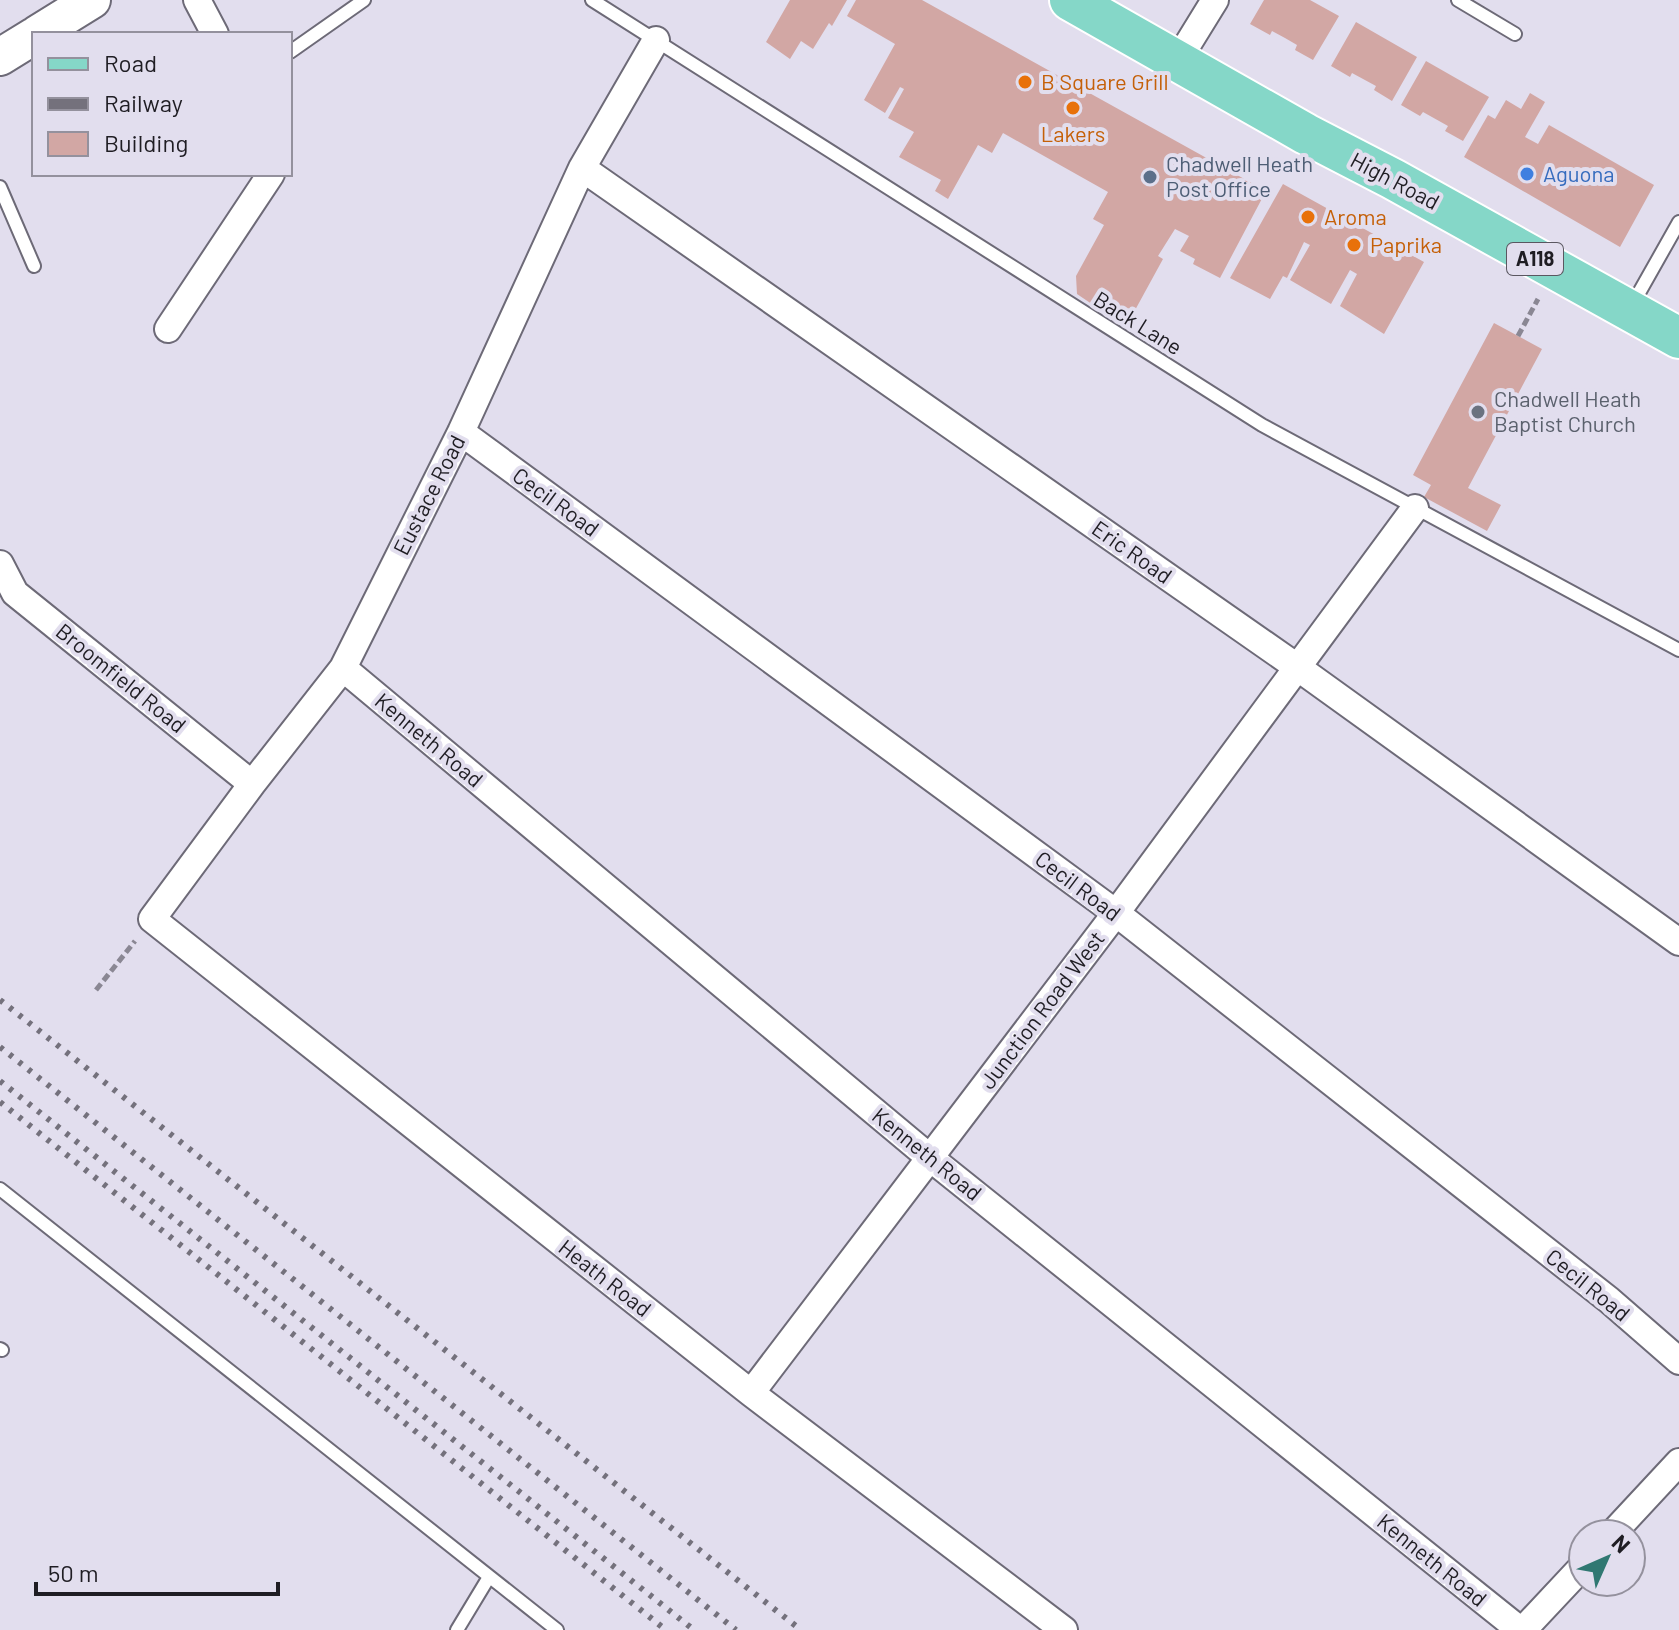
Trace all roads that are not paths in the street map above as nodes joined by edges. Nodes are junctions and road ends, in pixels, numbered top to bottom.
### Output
1 (92, 0) edge
2 (197, 0) edge
3 (364, 0) edge
4 (592, 0) edge
5 (1070, 0) edge
6 (1215, 0) edge
7 (1458, 0) edge
8 (40, 32) edge
9 (214, 32) edge
10 (1515, 34) dead end
11 (32, 37) edge
12 (656, 40) junction
13 (292, 51) edge
14 (0, 57) edge
15 (1178, 60) junction
16 (582, 168) junction
17 (270, 176) edge
18 (0, 187) edge
19 (1679, 222) edge
20 (34, 266) dead end
21 (1629, 310) junction
22 (168, 329) dead end
23 (1679, 338) edge
24 (461, 432) junction
25 (1415, 508) junction
26 (0, 564) edge
27 (8, 599) edge
28 (1679, 650) edge
29 (1297, 667) junction
30 (343, 668) junction
31 (252, 784) junction
32 (1116, 913) junction
33 (152, 919) joint
34 (1679, 942) edge
35 (929, 1157) junction
36 (0, 1189) edge
37 (1679, 1361) edge
38 (751, 1393) junction
39 (1679, 1462) edge
40 (1627, 1518) edge
41 (489, 1577) junction
42 (1567, 1583) edge
43 (457, 1630) edge
44 (557, 1630) edge
45 (1064, 1630) edge
46 (1522, 1630) edge

1 - 8 street
2 - 9 street
3 - 13 lane
4 - 12 lane, Back Lane
5 - 15 main road, High Road / A118
6 - 15 street
7 - 10 lane
11 - 14 street
12 - 16 street, Eustace Road
12 - 25 lane, Back Lane
15 - 21 main road, High Road / A118
16 - 24 street, Eustace Road
16 - 29 street, Eric Road
17 - 22 street
18 - 20 lane
19 - 21 lane
21 - 23 main road, High Road / A118
24 - 30 street, Eustace Road
24 - 32 street, Cecil Road
25 - 28 lane, Back Lane
25 - 29 street, Junction Road West
26 - 27 street, Broomfield Road
27 - 31 street, Broomfield Road
29 - 32 street, Junction Road West
29 - 34 street, Eric Road
30 - 31 street, Eustace Road
30 - 35 street, Kenneth Road
31 - 33 street, Eustace Road
32 - 35 street, Junction Road West
32 - 37 street, Cecil Road
33 - 38 street, Heath Road
35 - 38 street, Junction Road West
35 - 46 street, Kenneth Road
36 - 41 lane
38 - 45 street, Heath Road
39 - 40 street
41 - 43 lane
41 - 44 lane
42 - 46 street

